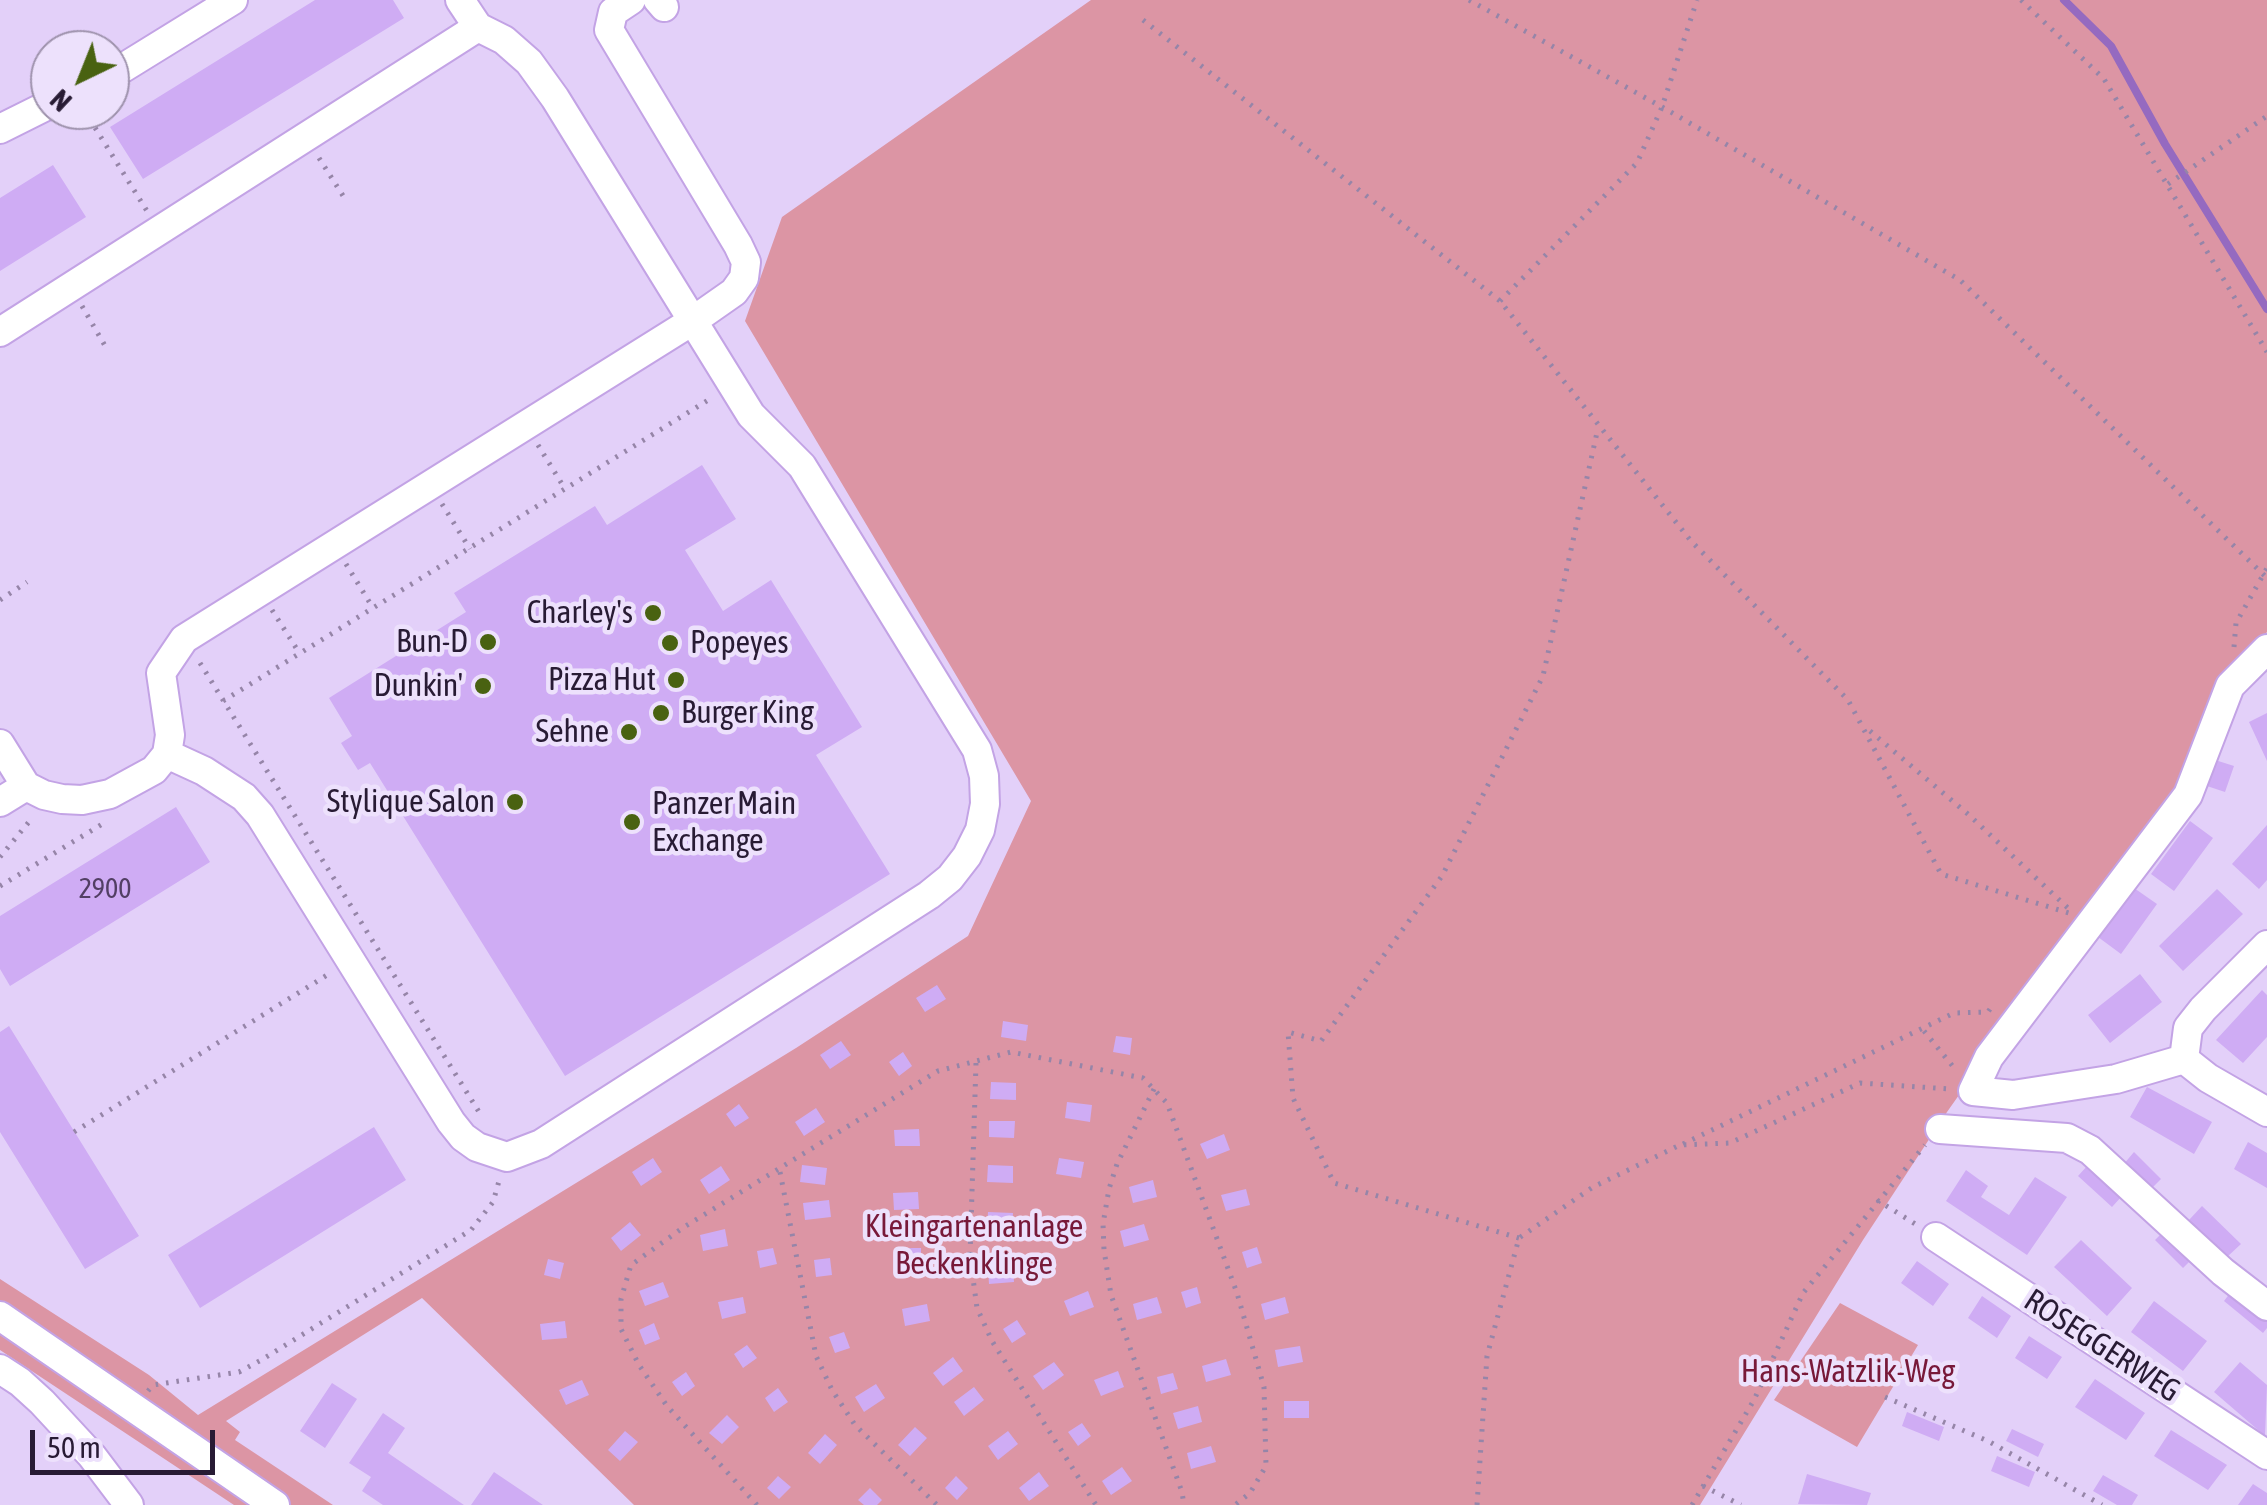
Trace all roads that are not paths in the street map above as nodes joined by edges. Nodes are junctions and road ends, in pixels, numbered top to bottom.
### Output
1 (233, 0) edge
2 (460, 0) edge
3 (631, 0) edge
4 (478, 28) junction
5 (130, 64) edge
6 (30, 114) edge
7 (0, 128) edge
8 (694, 320) junction
9 (0, 332) edge
10 (2267, 649) edge
11 (0, 744) edge
12 (167, 754) junction
13 (35, 791) junction
14 (0, 802) edge
15 (2267, 946) edge
16 (2184, 1059) junction
17 (2267, 1112) edge
18 (1940, 1128) road end
19 (1936, 1237) road end
20 (2267, 1306) edge
21 (0, 1316) edge
22 (0, 1369) edge
23 (2267, 1455) edge
24 (129, 1505) edge
25 (275, 1505) edge

1 - 5 street
2 - 4 street
3 - 8 street
4 - 8 street
4 - 9 street
6 - 7 street
8 - 12 street
8 - 12 street
10 - 16 street
11 - 13 street
12 - 13 street
13 - 14 street
15 - 16 street
16 - 17 street
18 - 20 street
19 - 23 street, ROSEGGERWEG
21 - 25 street
22 - 24 street

